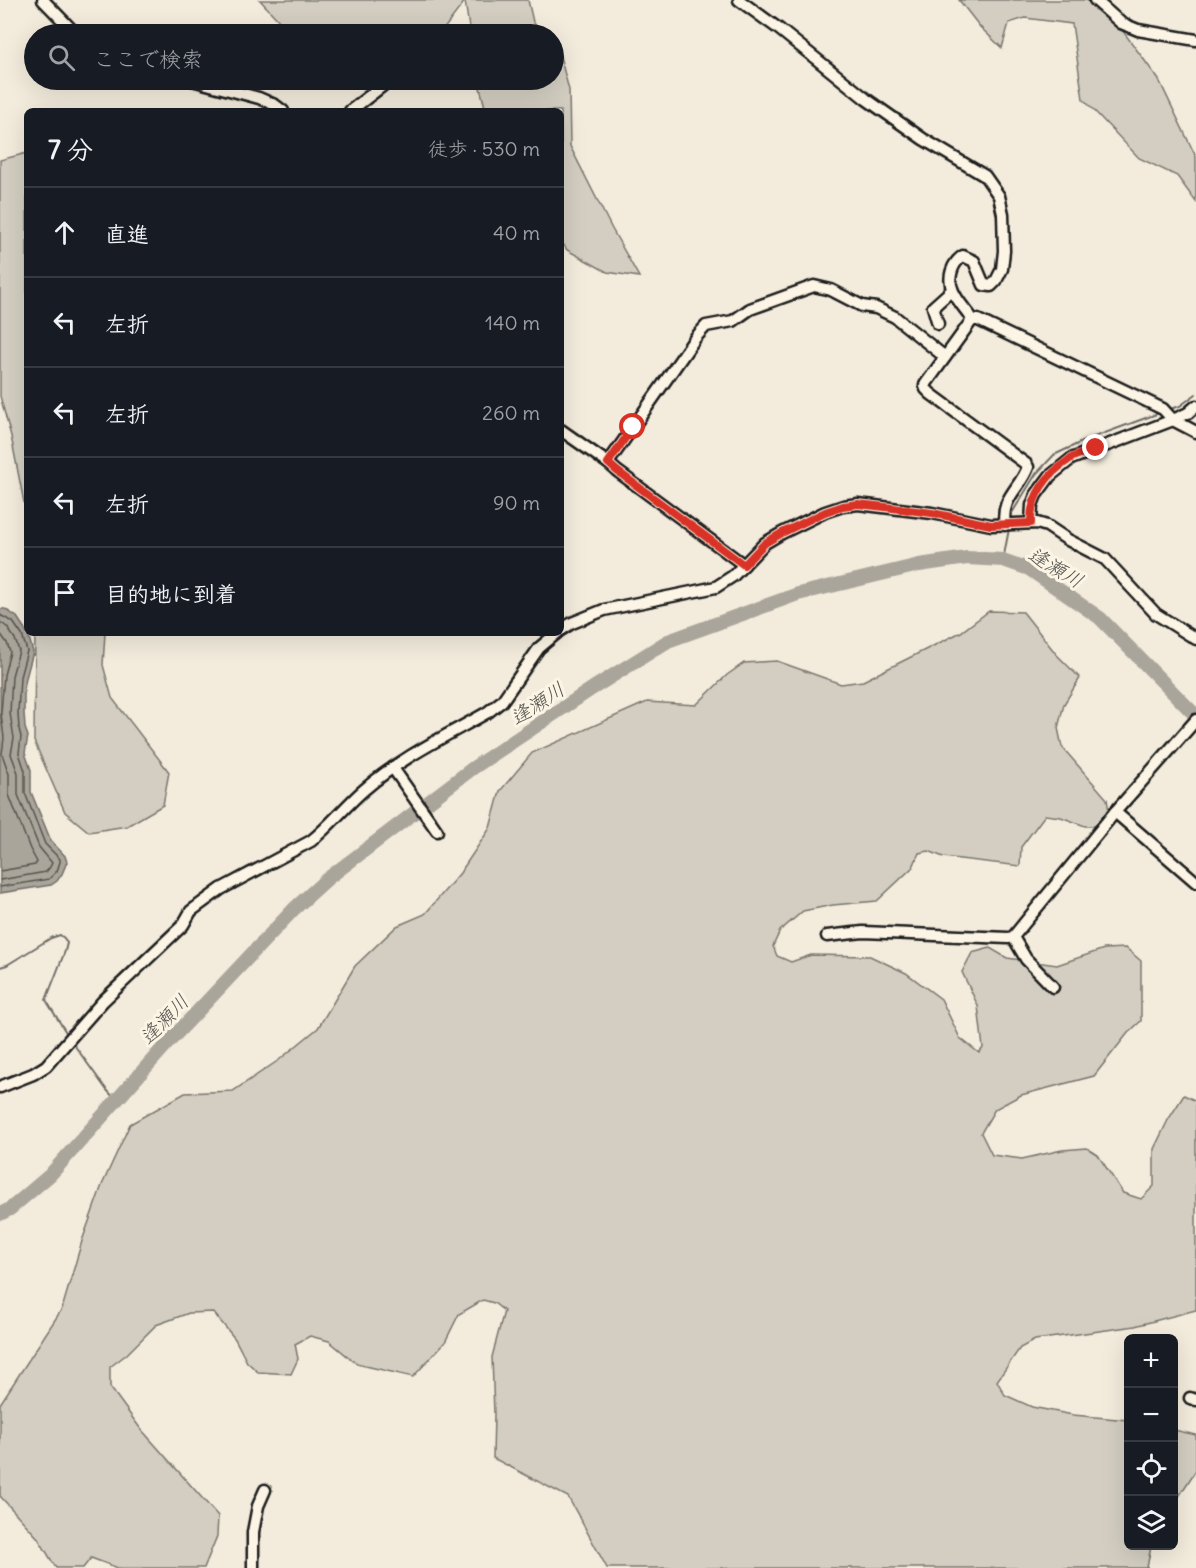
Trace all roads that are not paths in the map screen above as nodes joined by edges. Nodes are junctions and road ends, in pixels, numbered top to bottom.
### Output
1 (43, 0) edge
2 (739, 0) edge
3 (1095, 0) edge
4 (66, 24) edge
5 (1196, 40) edge
6 (229, 90) edge
7 (377, 90) edge
8 (278, 108) edge
9 (354, 108) edge
10 (952, 290) junction
11 (973, 320) junction
12 (938, 324) dead end
13 (945, 357) junction
14 (1196, 406) edge
15 (1168, 415) junction
16 (564, 432) edge
17 (1196, 432) edge
18 (608, 463) junction
19 (1031, 523) junction
20 (1006, 525) junction
21 (744, 565) junction
22 (564, 628) edge
23 (553, 636) edge
24 (1196, 639) edge
25 (1194, 722) edge
26 (393, 768) junction
27 (1115, 813) junction
28 (437, 831) dead end
29 (1196, 882) edge
30 (827, 936) dead end
31 (1013, 937) junction
32 (1053, 987) dead end
33 (0, 1087) edge
34 (265, 1490) dead end
35 (253, 1568) edge

1 - 4 street
2 - 10 street
3 - 5 street
6 - 8 street
7 - 9 street
10 - 11 street
10 - 12 street
11 - 13 street
11 - 15 street
13 - 18 street
13 - 20 street
14 - 15 street
15 - 17 street
15 - 19 street
16 - 18 street
18 - 21 street
19 - 20 street
19 - 24 street
20 - 21 street
21 - 22 street
23 - 26 street
25 - 27 street
26 - 28 street
26 - 33 street
27 - 29 street
27 - 31 street
30 - 31 street
31 - 32 street
34 - 35 street

